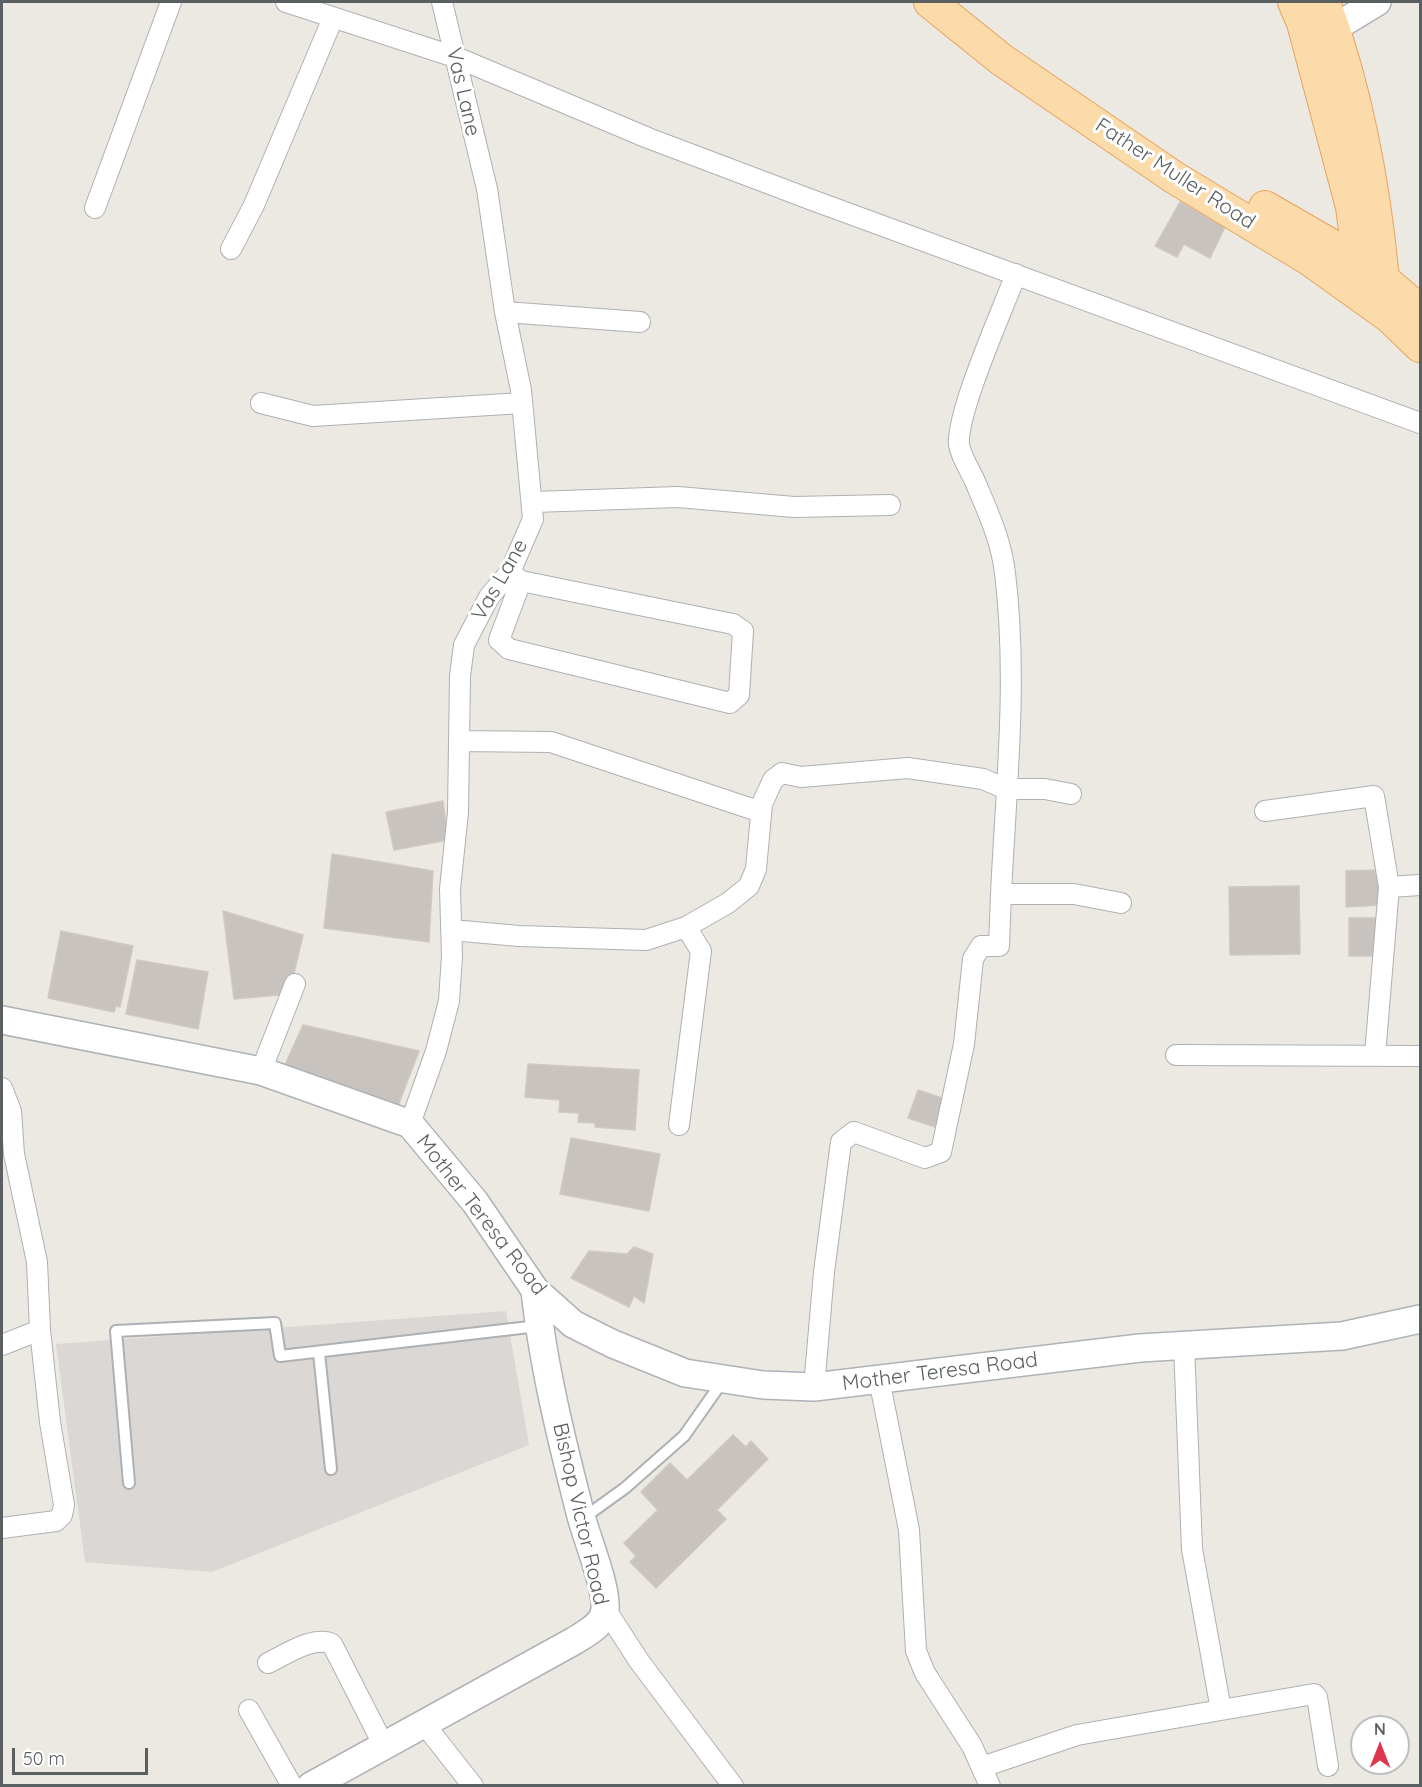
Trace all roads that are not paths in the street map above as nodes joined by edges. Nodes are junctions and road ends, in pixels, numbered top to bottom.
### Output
1 (171, 2) edge
2 (286, 2) edge
3 (442, 2) edge
4 (930, 2) edge
5 (962, 2) edge
6 (1294, 2) edge
7 (1377, 2) edge
8 (333, 18) junction
9 (1321, 21) edge
10 (458, 58) junction
11 (95, 208) dead end
12 (231, 249) dead end
13 (1016, 274) junction
14 (1362, 280) junction
15 (1420, 311) edge
16 (505, 312) junction
17 (640, 322) dead end
18 (1420, 344) edge
19 (261, 403) dead end
20 (522, 404) junction
21 (1420, 423) edge
22 (534, 502) junction
23 (890, 505) dead end
24 (515, 577) junction
25 (459, 741) junction
26 (1006, 789) junction
27 (1071, 794) dead end
28 (1265, 811) dead end
29 (761, 812) junction
30 (1420, 885) edge
31 (1389, 887) junction
32 (1001, 894) junction
33 (1121, 903) dead end
34 (686, 927) junction
35 (451, 930) junction
36 (295, 984) dead end
37 (2, 1020) edge
38 (1176, 1055) dead end
39 (1376, 1055) junction
40 (1420, 1056) edge
41 (261, 1071) junction
42 (2, 1088) edge
43 (410, 1124) junction
44 (679, 1125) dead end
45 (8, 1154) edge
46 (535, 1290) junction
47 (1420, 1319) edge
48 (539, 1326) junction
49 (40, 1330) junction
50 (2, 1345) edge
51 (1184, 1345) junction
52 (319, 1353) junction
53 (724, 1379) junction
54 (879, 1379) junction
55 (814, 1387) junction
56 (331, 1469) dead end
57 (129, 1483) dead end
58 (582, 1519) junction
59 (2, 1528) edge
60 (606, 1610) junction
61 (268, 1663) dead end
62 (249, 1710) dead end
63 (1221, 1710) junction
64 (424, 1725) junction
65 (384, 1746) junction
66 (1328, 1766) dead end
67 (982, 1767) junction
68 (292, 1785) edge
69 (311, 1785) edge
70 (473, 1785) edge
71 (733, 1785) edge
72 (990, 1785) edge

1 - 11 street
2 - 8 street
3 - 10 street, Vas Lane
4 - 14 main road, Father Muller Road
5 - 14 main road
6 - 9 main road
7 - 9 main road
8 - 10 street
8 - 12 street
9 - 14 main road
10 - 13 street
10 - 16 street, Vas Lane
13 - 21 street
13 - 26 street
14 - 15 main road
14 - 18 main road, Father Muller Road
16 - 17 street
16 - 20 street, Vas Lane
19 - 20 street
20 - 22 street, Vas Lane
22 - 23 street
22 - 24 street, Vas Lane
24 - 24 street
24 - 25 street, Vas Lane
25 - 29 street
25 - 35 street, Vas Lane
26 - 27 street
26 - 29 street
26 - 32 street
28 - 31 street
29 - 34 street
30 - 31 street
31 - 39 street
32 - 33 street
32 - 55 street
34 - 35 street
34 - 44 street
35 - 43 street, Vas Lane
36 - 41 street
37 - 41 main road, Mother Teresa Road
38 - 39 street
39 - 40 street
41 - 43 main road, Mother Teresa Road
42 - 45 street
43 - 46 main road, Mother Teresa Road
45 - 49 street
46 - 48 main road, Bishop Victor Road
46 - 53 main road, Mother Teresa Road
47 - 51 main road, Mother Teresa Road
48 - 52 lane
48 - 58 main road, Bishop Victor Road
49 - 50 street
49 - 59 street
51 - 54 main road, Mother Teresa Road
51 - 63 street
52 - 56 lane
52 - 57 lane
53 - 55 main road, Mother Teresa Road
53 - 58 lane
54 - 55 main road, Mother Teresa Road
54 - 67 street
58 - 60 main road, Bishop Victor Road
60 - 64 main road, Bishop Victor Road
60 - 71 street
61 - 65 street
62 - 68 street
63 - 66 street
63 - 67 street
64 - 65 main road, Bishop Victor Road
64 - 70 street
65 - 69 main road, Bishop Victor Road
67 - 72 street

